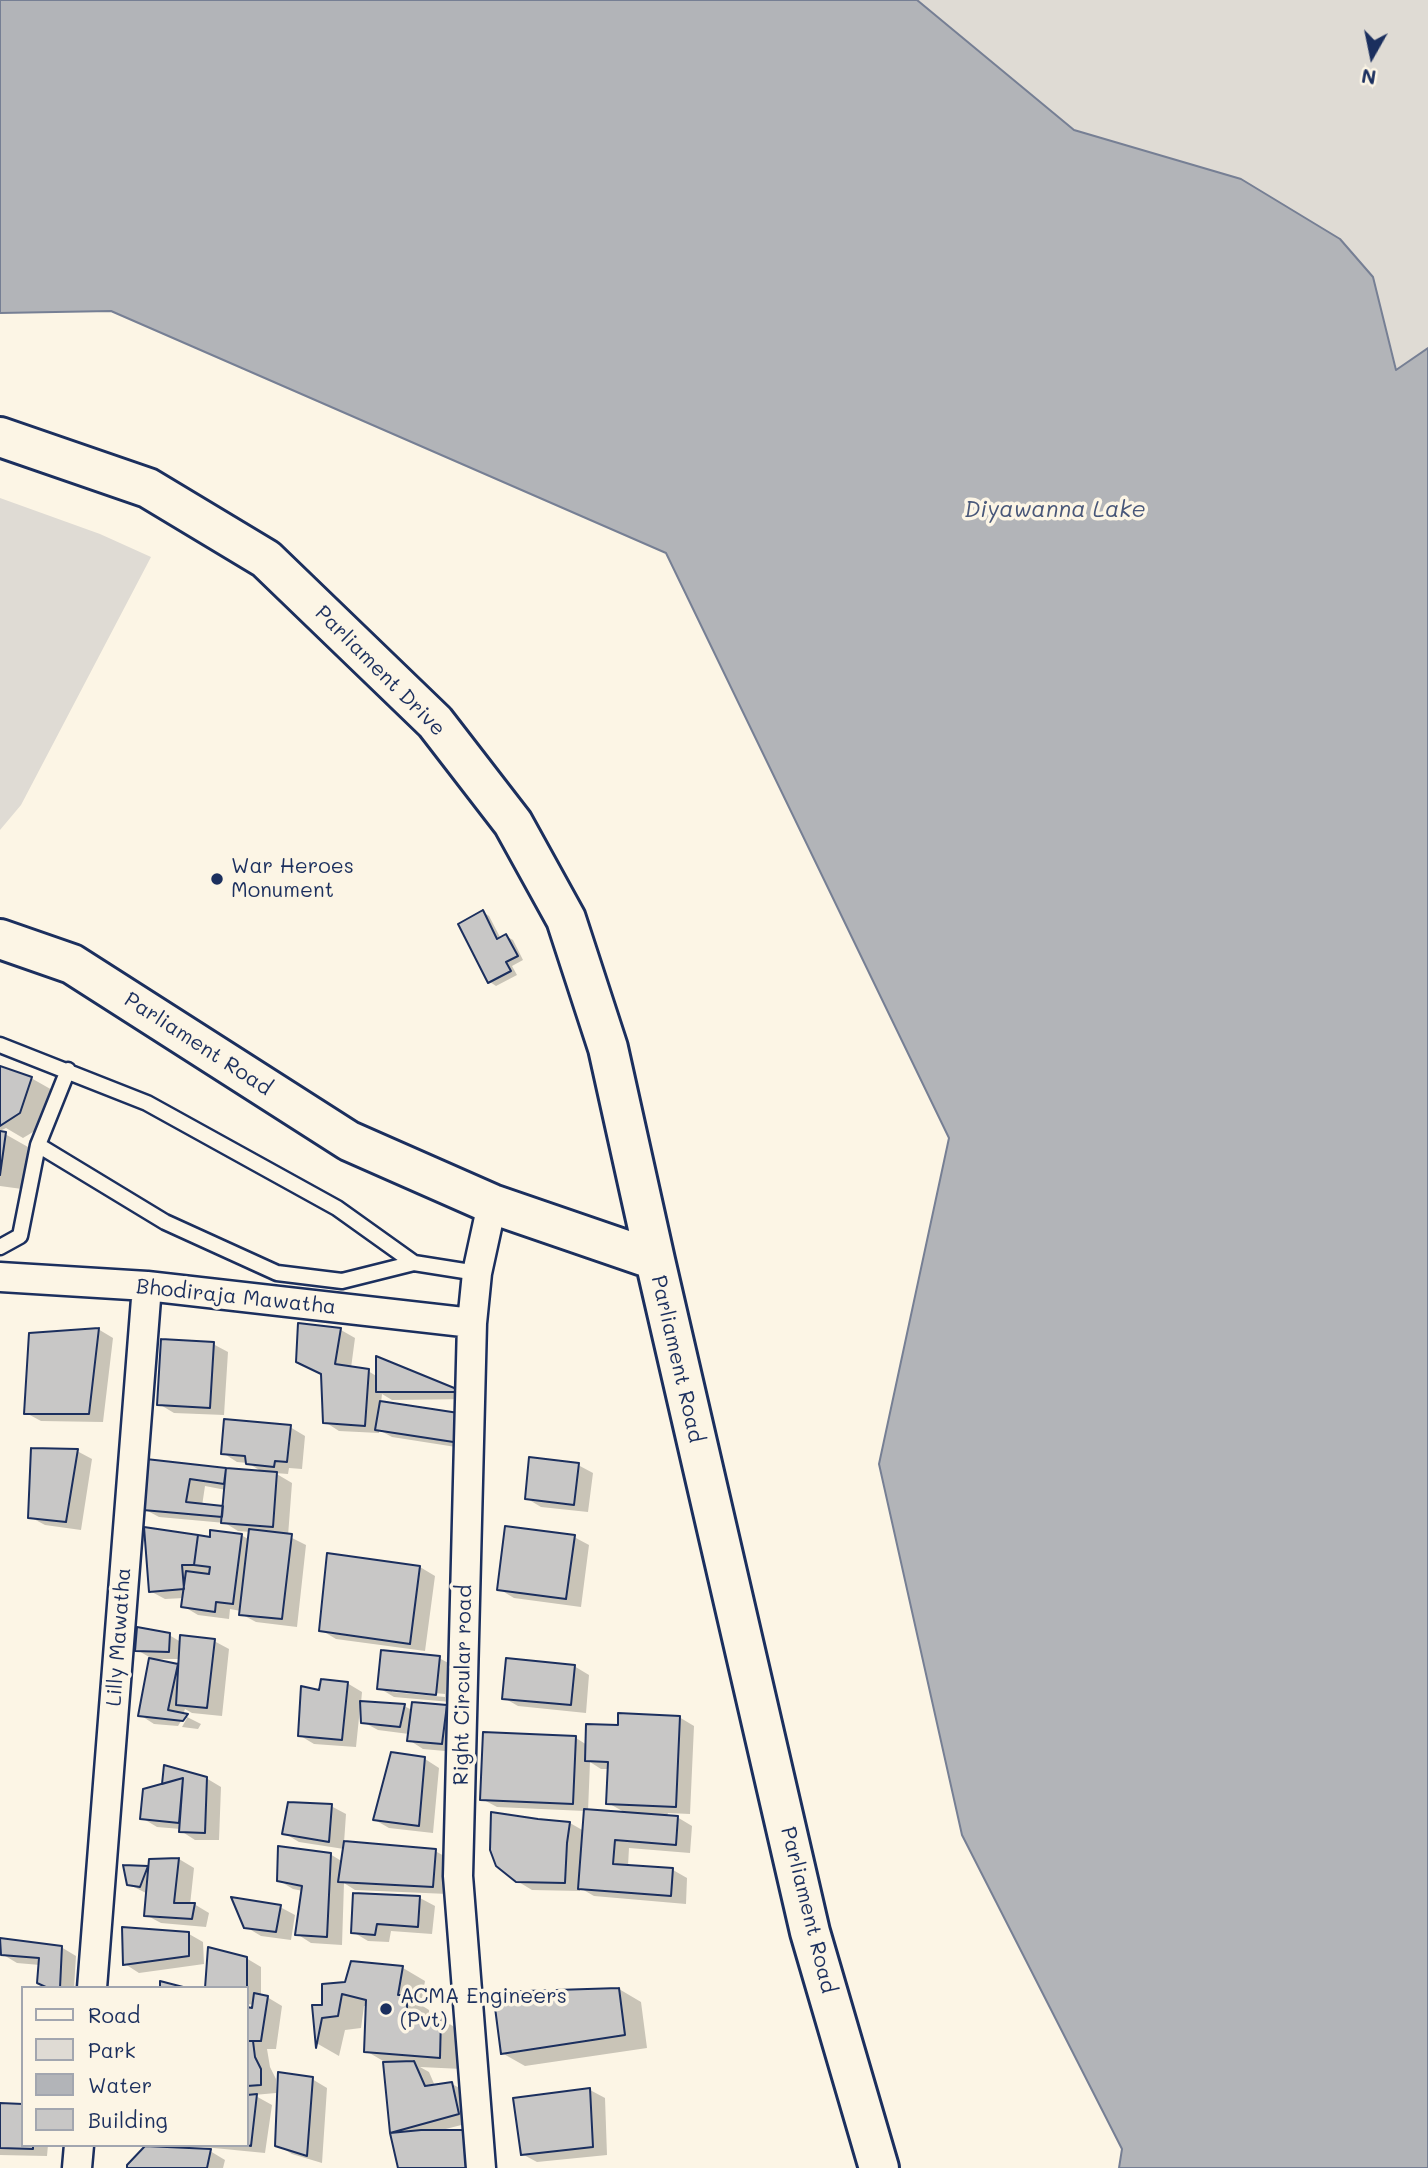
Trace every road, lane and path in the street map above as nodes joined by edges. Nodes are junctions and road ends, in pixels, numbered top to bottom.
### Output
1 (0, 437) edge
2 (0, 939) edge
3 (0, 1045) edge
4 (68, 1070) junction
5 (38, 1144) junction
6 (492, 1204) junction
7 (0, 1247) edge
8 (655, 1260) junction
9 (414, 1263) junction
10 (477, 1273) junction
11 (0, 1277) edge
12 (146, 1286) junction
13 (472, 1324) junction
14 (92, 1986) edge
15 (79, 2147) edge
16 (77, 2168) edge
17 (481, 2168) edge
18 (879, 2168) edge

1 - 8 main road, Parliament Drive
2 - 6 main road, Parliament Road
3 - 4 lane
4 - 5 lane
4 - 9 lane
5 - 7 lane
5 - 9 lane
6 - 8 main road, Parliament Road
6 - 10 street, Right Circular road
8 - 18 main road, Parliament Road
9 - 10 lane
10 - 13 street, Right Circular road
11 - 12 street, Bhodiraja Mawatha
12 - 13 street, Bhodiraja Mawatha
12 - 14 street, Lilly Mawatha
13 - 17 street, Right Circular road
15 - 16 street

